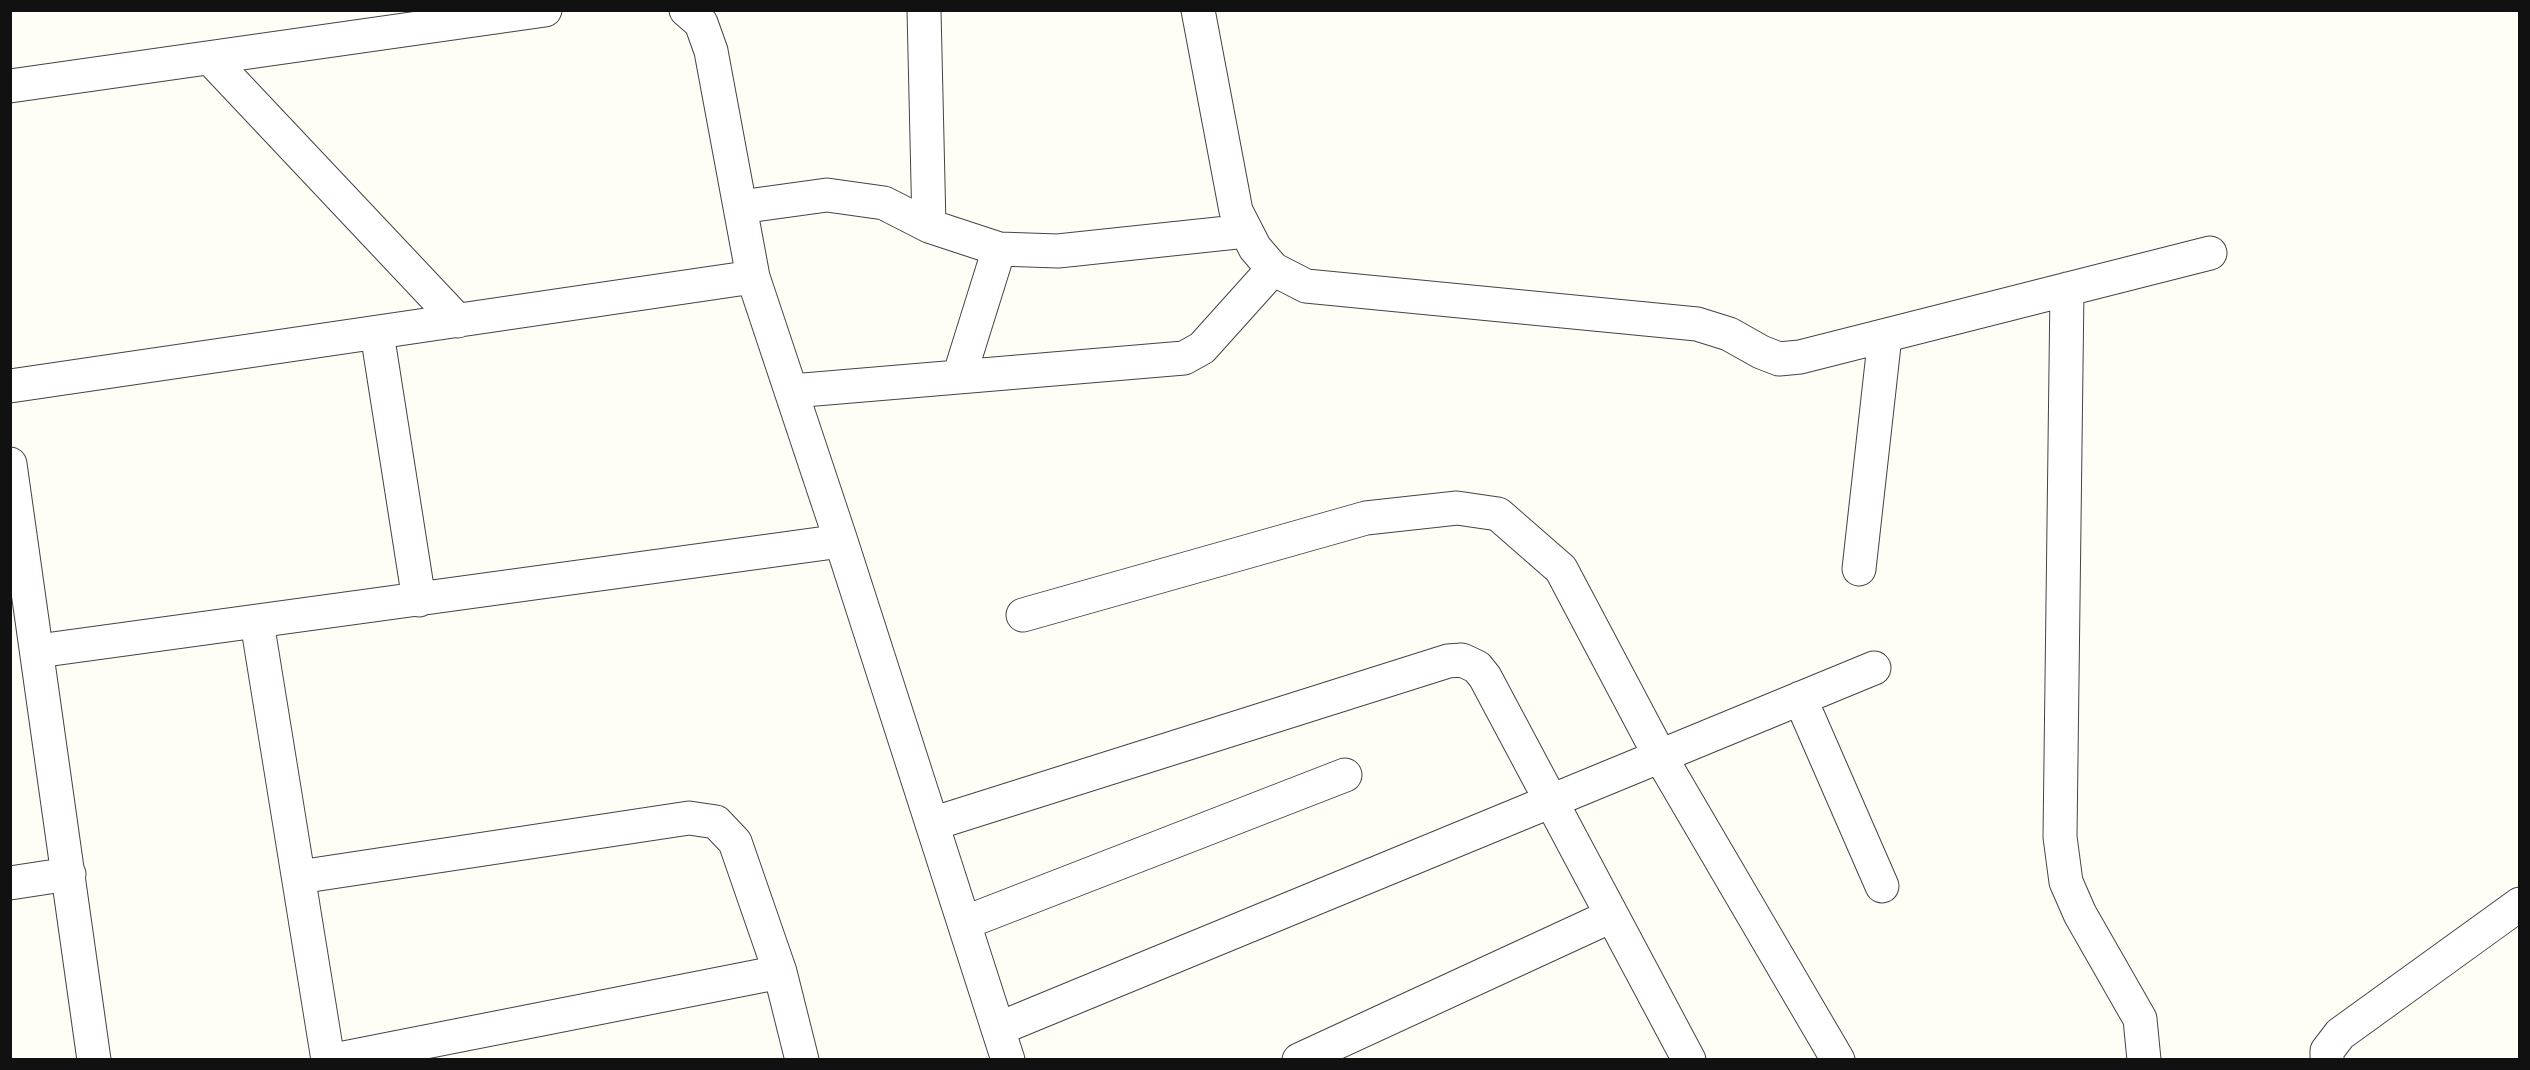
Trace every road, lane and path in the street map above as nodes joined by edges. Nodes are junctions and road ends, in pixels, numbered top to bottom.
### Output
1 (545, 10) edge
2 (686, 10) edge
3 (924, 10) edge
4 (1198, 10) edge
5 (210, 58) junction
6 (10, 87) edge
7 (740, 207) junction
8 (929, 226) junction
9 (1246, 231) junction
10 (999, 249) junction
11 (2210, 253) dead end
12 (1273, 269) junction
13 (753, 277) junction
14 (2067, 289) junction
15 (458, 321) junction
16 (377, 333) junction
17 (1885, 336) junction
18 (959, 377) junction
19 (10, 386) edge
20 (792, 391) junction
21 (10, 464) edge
22 (842, 541) junction
23 (1859, 569) dead end
24 (419, 600) junction
25 (1023, 615) dead end
26 (257, 622) junction
27 (38, 651) junction
28 (1874, 668) dead end
29 (1800, 698) junction
30 (1660, 756) junction
31 (1345, 775) dead end
32 (1550, 802) junction
33 (932, 825) junction
34 (69, 874) junction
35 (299, 877) junction
36 (10, 883) edge
37 (1882, 886) dead end
38 (2520, 904) edge
39 (1611, 916) junction
40 (964, 923) junction
41 (780, 972) junction
42 (998, 1029) junction
43 (94, 1059) edge
44 (328, 1059) edge
45 (333, 1059) edge
46 (802, 1059) edge
47 (1008, 1059) edge
48 (1299, 1059) edge
49 (1689, 1059) edge
50 (1838, 1059) edge
51 (2144, 1059) edge
52 (2327, 1059) edge

1 - 5 street
2 - 7 street
3 - 8 street
4 - 9 street
5 - 6 street
5 - 15 street
7 - 8 street
7 - 13 street
8 - 10 street
9 - 10 street
9 - 12 street
10 - 18 street
11 - 14 street
12 - 17 street
12 - 18 street
13 - 15 street
13 - 20 street
14 - 17 street
14 - 51 street
15 - 16 street
16 - 19 street
16 - 24 street
17 - 23 street
18 - 20 street
20 - 22 street
21 - 27 street
22 - 24 street
22 - 33 street
24 - 26 street
25 - 30 street
26 - 27 street
26 - 35 street
27 - 34 street
28 - 29 street
29 - 30 street
29 - 37 street
30 - 32 street
30 - 50 street
31 - 40 street
32 - 33 street
32 - 39 street
32 - 42 street
33 - 40 street
34 - 36 street
34 - 43 street
35 - 41 street
35 - 44 street
38 - 52 street
39 - 48 street
39 - 49 street
40 - 42 street
41 - 45 street
41 - 46 street
42 - 47 street

